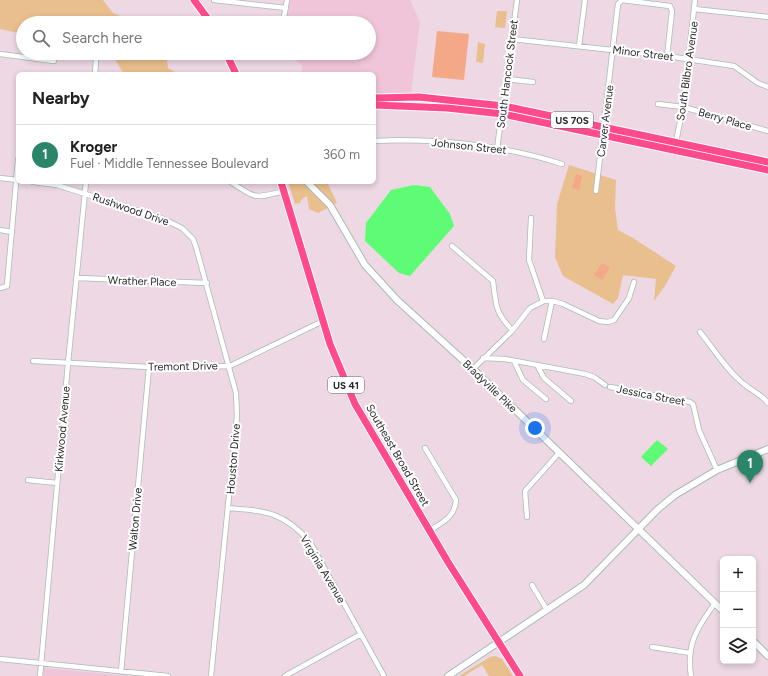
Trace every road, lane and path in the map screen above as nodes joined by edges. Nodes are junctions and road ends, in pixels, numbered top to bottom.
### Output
1 (194, 0) edge
2 (214, 0) edge
3 (287, 0) edge
4 (517, 0) edge
5 (584, 0) edge
6 (695, 0) edge
7 (286, 8) junction
8 (694, 9) junction
9 (206, 16) edge
10 (284, 16) edge
11 (768, 17) edge
12 (512, 39) junction
13 (579, 46) junction
14 (614, 50) junction
15 (0, 54) edge
16 (16, 56) edge
17 (667, 56) junction
18 (689, 59) junction
19 (46, 60) edge
20 (96, 60) dead end
21 (229, 60) edge
22 (54, 61) dead end
23 (95, 72) edge
24 (235, 72) edge
25 (507, 79) junction
26 (533, 82) dead end
27 (768, 86) edge
28 (376, 98) edge
29 (658, 104) dead end
30 (376, 105) edge
31 (504, 106) junction
32 (683, 107) junction
33 (503, 114) junction
34 (604, 126) junction
35 (768, 131) edge
36 (603, 135) junction
37 (376, 141) edge
38 (676, 142) junction
39 (497, 149) junction
40 (768, 162) edge
41 (562, 164) dead end
42 (768, 170) edge
43 (0, 178) edge
44 (16, 180) edge
45 (17, 184) edge
46 (49, 184) edge
47 (86, 184) edge
48 (234, 184) edge
49 (283, 184) edge
50 (309, 184) edge
51 (285, 191) junction
52 (596, 191) dead end
53 (85, 192) junction
54 (531, 218) dead end
55 (0, 230) edge
56 (12, 232) junction
57 (452, 246) dead end
58 (196, 247) joint
59 (78, 278) junction
60 (634, 282) dead end
61 (207, 283) junction
62 (0, 288) edge
63 (543, 301) junction
64 (552, 301) junction
65 (323, 321) junction
66 (512, 330) junction
67 (700, 332) dead end
68 (544, 340) dead end
69 (483, 358) junction
70 (514, 360) junction
71 (33, 361) dead end
72 (68, 363) junction
73 (538, 365) junction
74 (230, 366) junction
75 (149, 367) junction
76 (473, 369) junction
77 (546, 399) dead end
78 (571, 401) dead end
79 (768, 403) edge
80 (425, 448) dead end
81 (768, 449) edge
82 (559, 453) junction
83 (717, 470) junction
84 (28, 480) dead end
85 (57, 483) junction
86 (228, 508) junction
87 (527, 517) dead end
88 (638, 530) junction
89 (429, 531) junction
90 (532, 585) dead end
91 (715, 604) junction
92 (720, 608) edge
93 (547, 610) junction
94 (361, 634) junction
95 (498, 643) junction
96 (756, 644) edge
97 (652, 647) dead end
98 (690, 652) junction
99 (768, 656) edge
100 (0, 659) edge
101 (42, 663) junction
102 (121, 672) junction
103 (40, 676) edge
104 (168, 676) edge
105 (211, 676) edge
106 (285, 676) edge
107 (384, 676) edge
108 (448, 676) edge
109 (520, 676) edge
110 (691, 676) edge

1 - 9 main road
2 - 7 street
3 - 7 street
4 - 12 street, South Hancock Street
5 - 13 street
6 - 8 street, South Bilbro Avenue
7 - 10 street
8 - 11 street
8 - 18 street, South Bilbro Avenue
12 - 13 street, Minor Street
12 - 25 street, South Hancock Street
13 - 14 street, Minor Street
14 - 17 street, Minor Street
14 - 17 street, Carver Avenue
14 - 34 street, Carver Avenue
15 - 16 street
17 - 18 street, Minor Street
18 - 27 street, Minor Street
18 - 32 street, South Bilbro Avenue
19 - 22 street
20 - 23 street
21 - 24 main road
25 - 26 street
25 - 31 street, South Hancock Street
28 - 31 main road, US 70S
29 - 32 street, Berry Place
30 - 33 main road, US 70S
31 - 33 street, South Hancock Street
31 - 34 main road, US 70S
32 - 35 street, Berry Place
32 - 38 street, South Bilbro Avenue
33 - 36 main road, US 70S
33 - 39 street, South Hancock Street
34 - 36 street, Carver Avenue
34 - 38 main road, US 70S
36 - 42 main road, US 70S
36 - 52 street, Carver Avenue
37 - 39 street, Johnson Street
38 - 40 main road, US 70S
39 - 41 street, Johnson Street
43 - 44 street
45 - 56 street
46 - 53 street, Rushwood Drive
47 - 53 street, Kirkwood Avenue
48 - 51 street
49 - 51 main road, Southeast Broad Street / US 41
50 - 76 main road, Bradyville Pike
51 - 65 main road, Southeast Broad Street / US 41
53 - 58 street, Rushwood Drive
53 - 59 street, Kirkwood Avenue
54 - 63 street
55 - 56 street
56 - 62 street
57 - 66 street
58 - 61 street, Houston Drive
59 - 61 street, Wrather Place
59 - 72 street, Kirkwood Avenue
60 - 64 street
61 - 74 street, Houston Drive
63 - 64 street
63 - 66 street
64 - 68 street
65 - 74 street, Tremont Drive
65 - 89 main road, Southeast Broad Street / US 41
66 - 69 street
67 - 79 street
69 - 70 street, Jessica Street
69 - 76 street
70 - 73 street, Jessica Street
70 - 77 street
71 - 72 street, Tremont Drive
72 - 75 street, Tremont Drive
72 - 85 street, Kirkwood Avenue
73 - 78 street
73 - 83 street, Jessica Street
74 - 75 street, Tremont Drive
74 - 86 street, Houston Drive
75 - 102 street, Walton Drive
76 - 82 main road, Bradyville Pike
80 - 89 street
81 - 83 main road
82 - 87 street
82 - 88 main road, Bradyville Pike
83 - 88 main road
84 - 85 street
85 - 101 street, Kirkwood Avenue
86 - 94 street, Virginia Avenue
86 - 105 street, Houston Drive
88 - 91 main road, Bradyville Pike
88 - 93 main road
89 - 95 main road, Southeast Broad Street / US 41
90 - 93 street
91 - 92 main road, Bradyville Pike
91 - 98 street
93 - 95 main road
94 - 106 street
94 - 107 street, Virginia Avenue
95 - 108 main road
95 - 109 main road, Southeast Broad Street / US 41
96 - 99 main road
97 - 98 street
98 - 110 street
100 - 101 street
101 - 102 street
101 - 103 street, Kirkwood Avenue
102 - 104 street

